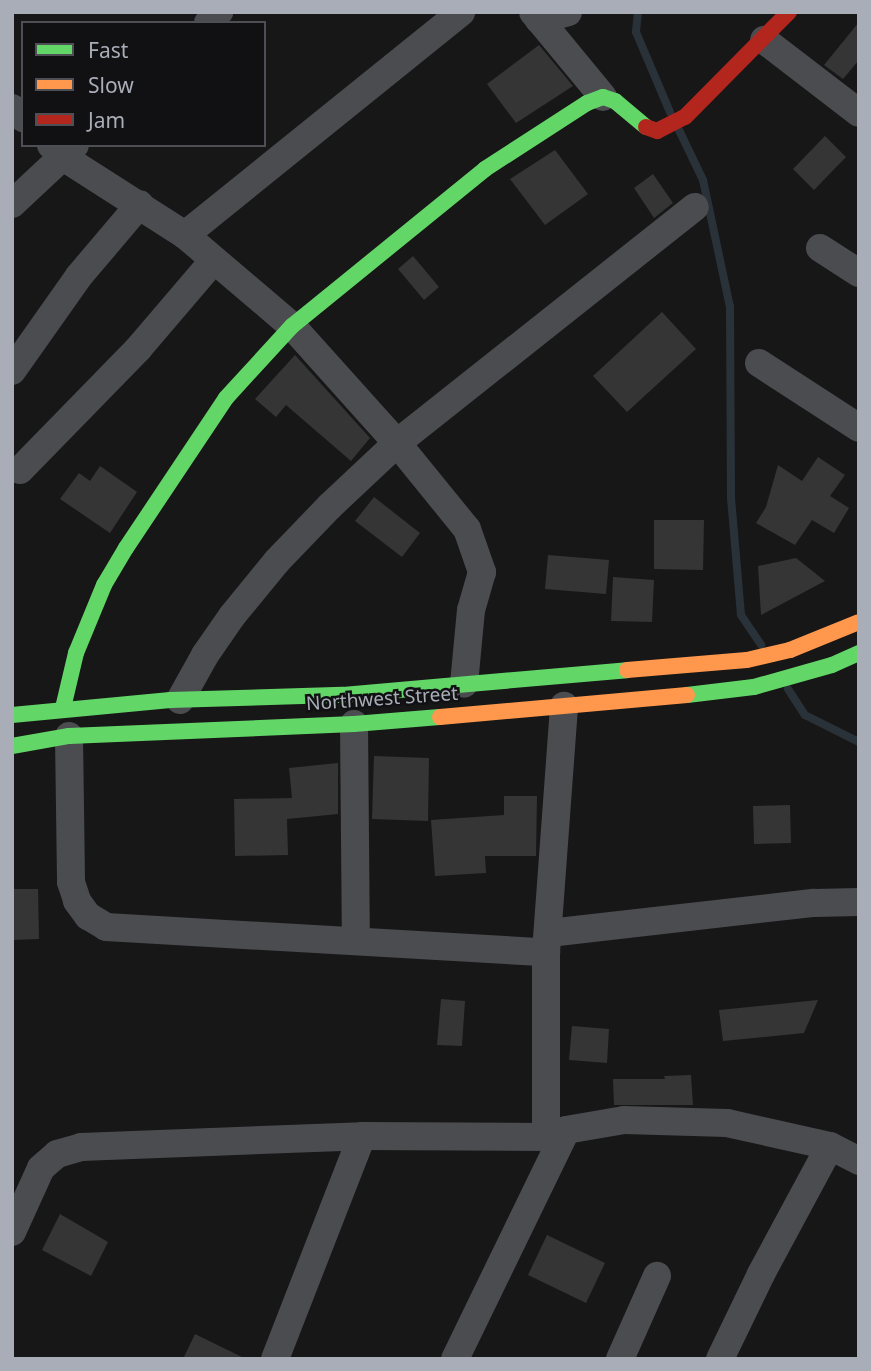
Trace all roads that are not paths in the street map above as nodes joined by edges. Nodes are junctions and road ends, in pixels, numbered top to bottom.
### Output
1 (461, 12) edge
2 (568, 12) edge
3 (789, 12) edge
4 (536, 16) edge
5 (764, 40) junction
6 (603, 97) junction
7 (859, 113) edge
8 (63, 149) edge
9 (12, 204) edge
10 (140, 204) junction
11 (695, 207) dead end
12 (185, 236) junction
13 (820, 248) dead end
14 (214, 260) junction
15 (859, 273) edge
16 (292, 326) junction
17 (759, 363) dead end
18 (12, 371) edge
19 (859, 428) edge
20 (397, 443) junction
21 (20, 470) dead end
22 (859, 622) edge
23 (859, 653) edge
24 (832, 665) junction
25 (859, 675) edge
26 (464, 684) junction
27 (180, 700) junction
28 (564, 706) junction
29 (63, 708) junction
30 (12, 715) edge
31 (354, 724) junction
32 (69, 736) junction
33 (12, 746) edge
34 (859, 902) edge
35 (356, 939) junction
36 (547, 942) junction
37 (556, 1134) junction
38 (362, 1136) junction
39 (830, 1146) junction
40 (859, 1161) edge
41 (12, 1232) edge
42 (657, 1276) dead end
43 (275, 1359) edge
44 (455, 1359) edge
45 (620, 1359) edge
46 (720, 1359) edge

1 - 12 street
2 - 4 street
3 - 5 main road
4 - 6 street
5 - 6 main road
5 - 7 street
6 - 16 main road
8 - 9 street
8 - 10 street
10 - 12 street
10 - 18 street
11 - 20 street
12 - 14 street
13 - 15 street
14 - 16 street
14 - 21 street
16 - 20 street
16 - 29 main road
17 - 19 street
20 - 26 street
20 - 27 street
22 - 26 main road, Northwest Street
23 - 24 main road, Northwest Street
24 - 25 street
24 - 28 main road, Northwest Street
26 - 27 main road, Northwest Street
27 - 29 main road, Northwest Street
28 - 31 main road, Northwest Street
28 - 36 street
29 - 30 main road, Northwest Street
31 - 32 main road, Northwest Street
31 - 35 street
32 - 33 main road, Northwest Street
32 - 35 street
34 - 36 street
35 - 36 street
36 - 37 street
37 - 38 street
37 - 39 street
37 - 44 street
38 - 41 street
38 - 43 street
39 - 40 street
39 - 46 street
42 - 45 street

